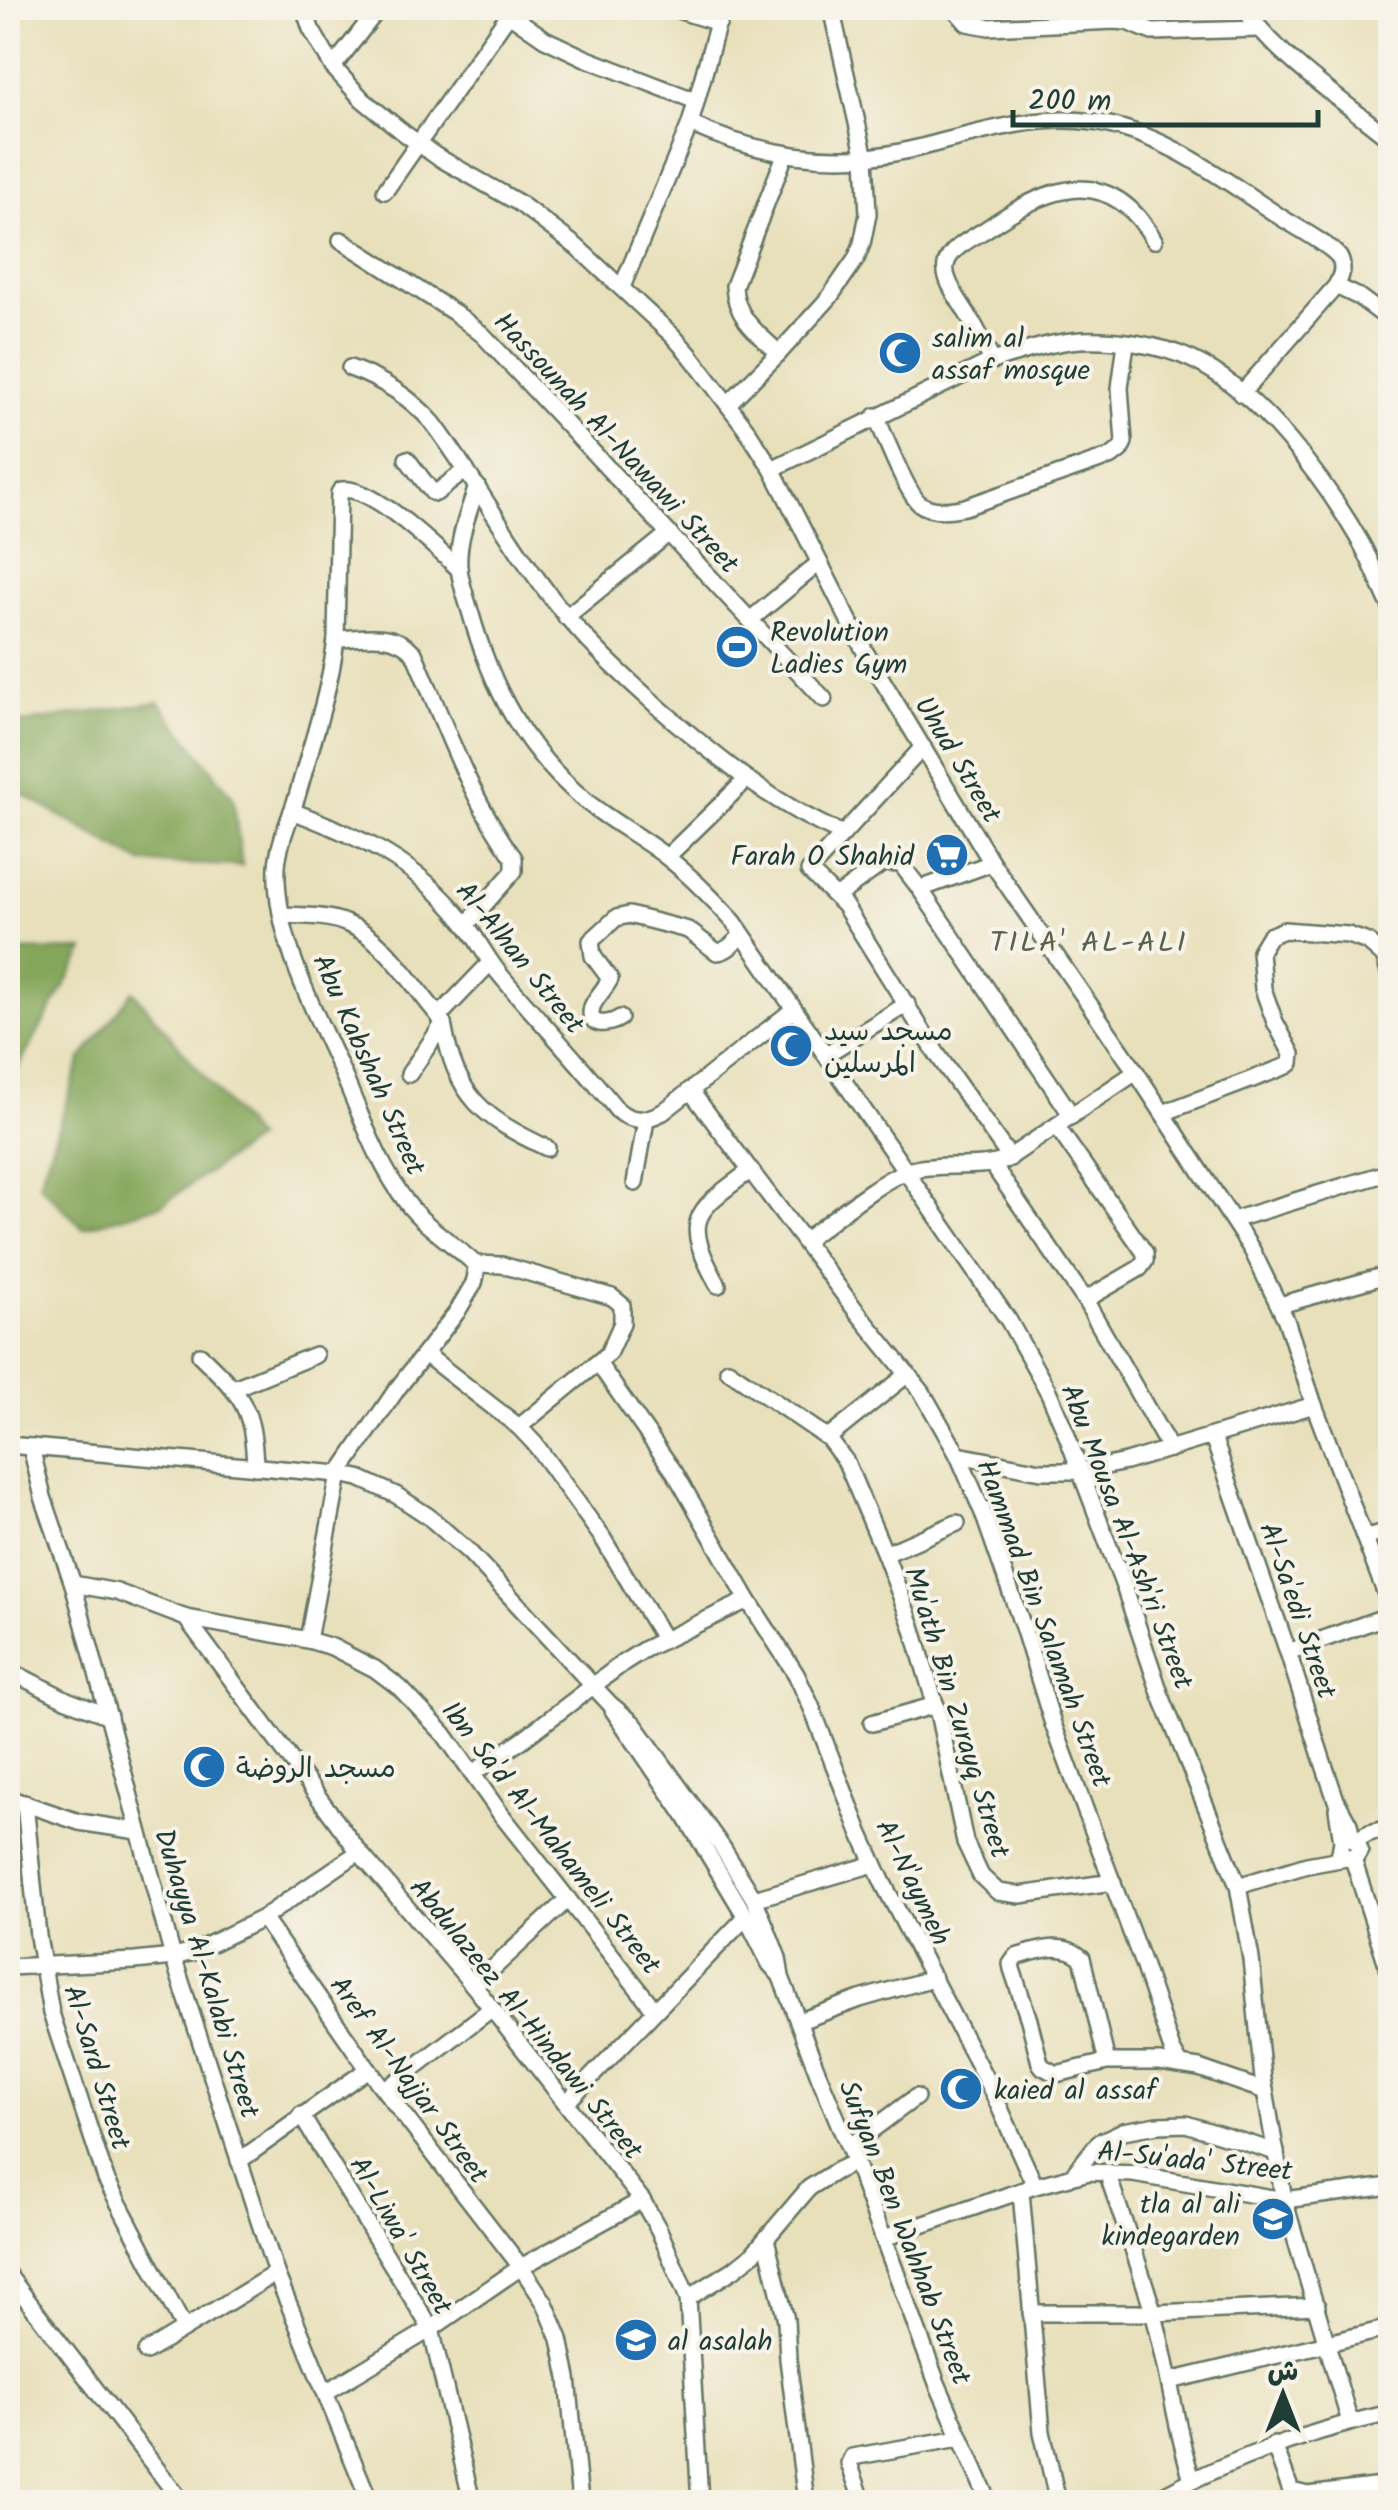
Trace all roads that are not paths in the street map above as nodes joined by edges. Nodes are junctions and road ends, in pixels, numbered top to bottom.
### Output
1 (304, 8) edge
2 (379, 8) edge
3 (671, 8) edge
4 (830, 8) edge
5 (954, 8) edge
6 (1244, 8) edge
7 (511, 10) edge
8 (721, 15) edge
9 (1260, 29) junction
10 (333, 67) junction
11 (696, 101) junction
12 (690, 124) junction
13 (1390, 139) edge
14 (418, 143) junction
15 (785, 155) junction
16 (865, 158) junction
17 (384, 191) dead end
18 (341, 240) dead end
19 (1154, 240) dead end
20 (1336, 286) junction
21 (622, 287) junction
22 (1390, 320) edge
23 (1126, 343) junction
24 (779, 353) junction
25 (992, 362) junction
26 (350, 368) dead end
27 (1241, 394) junction
28 (728, 404) junction
29 (876, 416) junction
30 (407, 460) dead end
31 (772, 469) junction
32 (466, 470) junction
33 (477, 486) junction
34 (668, 534) junction
35 (819, 563) junction
36 (459, 568) junction
37 (1390, 605) edge
38 (566, 617) junction
39 (750, 620) junction
40 (336, 638) junction
41 (824, 699) dead end
42 (922, 747) junction
43 (747, 780) junction
44 (292, 810) junction
45 (842, 834) junction
46 (667, 858) junction
47 (992, 863) junction
48 (920, 889) junction
49 (836, 897) junction
50 (283, 915) junction
51 (466, 924) junction
52 (742, 936) junction
53 (490, 963) junction
54 (1390, 976) edge
55 (907, 1004) junction
56 (793, 1010) junction
57 (620, 1018) dead end
58 (441, 1020) junction
59 (826, 1054) junction
60 (1136, 1072) junction
61 (408, 1074) dead end
62 (690, 1090) junction
63 (1163, 1113) junction
64 (1072, 1116) junction
65 (646, 1120) junction
66 (1057, 1127) junction
67 (547, 1148) dead end
68 (1010, 1158) junction
69 (992, 1164) junction
70 (751, 1170) junction
71 (907, 1171) junction
72 (1390, 1172) edge
73 (634, 1183) dead end
74 (1233, 1220) junction
75 (804, 1241) junction
76 (475, 1264) junction
77 (1390, 1274) edge
78 (718, 1286) dead end
79 (1085, 1300) junction
80 (1280, 1305) junction
81 (425, 1354) junction
82 (200, 1355) dead end
83 (315, 1355) dead end
84 (598, 1363) junction
85 (728, 1370) dead end
86 (908, 1374) junction
87 (234, 1388) junction
88 (1314, 1406) junction
89 (519, 1427) junction
90 (1213, 1437) junction
91 (828, 1438) junction
92 (8, 1444) edge
93 (32, 1448) junction
94 (1170, 1448) junction
95 (958, 1455) junction
96 (255, 1467) junction
97 (1082, 1471) junction
98 (338, 1474) junction
99 (957, 1523) dead end
100 (1390, 1531) edge
101 (1366, 1536) junction
102 (885, 1554) junction
103 (73, 1584) junction
104 (748, 1600) junction
105 (1390, 1605) edge
106 (1390, 1616) edge
107 (186, 1618) junction
108 (308, 1640) junction
109 (664, 1640) junction
110 (1288, 1652) junction
111 (8, 1670) edge
112 (97, 1672) junction
113 (592, 1686) junction
114 (58, 1694) junction
115 (75, 1695) junction
116 (610, 1704) junction
117 (936, 1704) junction
118 (107, 1711) junction
119 (872, 1723) dead end
120 (473, 1772) junction
121 (8, 1798) edge
122 (25, 1803) junction
123 (138, 1831) junction
124 (1390, 1831) edge
125 (1350, 1848) junction
126 (359, 1852) junction
127 (874, 1864) junction
128 (1113, 1882) junction
129 (1238, 1886) junction
130 (754, 1899) junction
131 (568, 1900) junction
132 (746, 1916) junction
133 (263, 1918) junction
134 (174, 1957) junction
135 (8, 1966) edge
136 (42, 1966) junction
137 (1390, 1974) edge
138 (781, 1977) junction
139 (934, 1978) junction
140 (474, 1986) junction
141 (491, 2010) junction
142 (654, 2010) junction
143 (800, 2021) junction
144 (1107, 2062) junction
145 (1180, 2064) junction
146 (368, 2069) junction
147 (385, 2090) junction
148 (1264, 2090) junction
149 (916, 2097) dead end
150 (566, 2103) junction
151 (301, 2115) junction
152 (1276, 2152) junction
153 (852, 2155) junction
154 (239, 2160) junction
155 (1108, 2172) junction
156 (1074, 2174) junction
157 (1390, 2186) edge
158 (1028, 2189) junction
159 (642, 2200) junction
160 (1284, 2200) junction
161 (766, 2238) junction
162 (884, 2238) junction
163 (521, 2267) junction
164 (276, 2273) junction
165 (8, 2275) edge
166 (688, 2298) junction
167 (1317, 2306) junction
168 (1031, 2313) junction
169 (1154, 2313) junction
170 (184, 2328) junction
171 (431, 2328) junction
172 (1390, 2328) edge
173 (1328, 2344) junction
174 (146, 2352) dead end
175 (1170, 2381) junction
176 (326, 2392) junction
177 (1390, 2413) edge
178 (1350, 2422) junction
179 (960, 2438) junction
180 (1274, 2445) junction
181 (1192, 2479) junction
182 (1390, 2485) edge
183 (861, 2498) dead end
184 (182, 2502) edge
185 (370, 2502) edge
186 (472, 2502) edge
187 (580, 2502) edge
188 (700, 2502) edge
189 (806, 2502) edge
190 (988, 2502) edge
191 (1058, 2502) edge
192 (1150, 2502) edge

1 - 10 street, Uhud Street
2 - 10 street
3 - 8 street
4 - 16 street
5 - 9 street
6 - 9 street
7 - 11 street
7 - 14 street
8 - 11 street
9 - 13 street
10 - 14 street, Uhud Street
11 - 12 street
12 - 15 street
12 - 21 street
14 - 17 street
14 - 21 street, Uhud Street
15 - 16 street
15 - 24 street
16 - 20 street
16 - 24 street
18 - 34 street, Hassounah Al-Nawawi Street
19 - 25 street
20 - 22 street
20 - 27 street
21 - 28 street, Uhud Street
23 - 25 street
23 - 27 street
23 - 29 street
24 - 28 street
25 - 29 street
26 - 32 street
27 - 37 street
28 - 31 street, Uhud Street
29 - 31 street
30 - 32 street
31 - 35 street, Uhud Street
32 - 33 street
33 - 36 street, Abu Mousa Al-Ash'ri Street
33 - 38 street
34 - 38 street
34 - 39 street, Hassounah Al-Nawawi Street
35 - 39 street
35 - 42 street, Uhud Street
36 - 40 street, Abu Kabshah Street
36 - 46 street, Abu Mousa Al-Ash'ri Street
38 - 43 street
39 - 41 street, Hassounah Al-Nawawi Street
40 - 44 street, Abu Kabshah Street
40 - 51 street
42 - 45 street
42 - 47 street, Uhud Street
43 - 45 street
43 - 46 street
44 - 50 street, Abu Kabshah Street
44 - 51 street, Al-Alhan Street
45 - 49 street
46 - 52 street, Abu Mousa Al-Ash'ri Street
47 - 48 street
47 - 60 street, Uhud Street
48 - 49 street
48 - 64 street
49 - 55 street
50 - 58 street
50 - 76 street, Abu Kabshah Street
51 - 53 street, Al-Alhan Street
52 - 56 street, Abu Mousa Al-Ash'ri Street
52 - 57 street
53 - 58 street
53 - 65 street, Al-Alhan Street
54 - 63 street
55 - 59 street
55 - 68 street
56 - 59 street, Abu Mousa Al-Ash'ri Street
56 - 62 street
58 - 61 street
58 - 67 street
59 - 71 street, Abu Mousa Al-Ash'ri Street
60 - 63 street, Uhud Street
60 - 64 street
62 - 65 street
62 - 70 street, Hammad Bin Salamah Street
63 - 74 street, Uhud Street
64 - 66 street
65 - 73 street
66 - 68 street
66 - 79 street
68 - 69 street
69 - 71 street
69 - 79 street
70 - 75 street, Hammad Bin Salamah Street
70 - 78 street
71 - 75 street
71 - 97 street, Abu Mousa Al-Ash'ri Street
72 - 74 street
74 - 80 street, Uhud Street
75 - 86 street, Hammad Bin Salamah Street
76 - 81 street
76 - 84 street
77 - 80 street
79 - 94 street
80 - 88 street, Uhud Street
81 - 89 street
81 - 98 street
82 - 87 street
83 - 87 street
84 - 89 street
84 - 104 street, Al-N'aymeh
85 - 91 street, Mu'ath Bin Zurayq Street
86 - 91 street
86 - 95 street, Hammad Bin Salamah Street
87 - 96 street
88 - 90 street
88 - 101 street, Uhud Street
89 - 109 street
90 - 94 street
90 - 110 street, Al-Sa'edi Street
91 - 102 street, Mu'ath Bin Zurayq Street
92 - 93 street, Sufyan Ben Wahhab Street
93 - 96 street, Sufyan Ben Wahhab Street
93 - 103 street, Duhayya Al-Kalabi Street
94 - 97 street
95 - 97 street
95 - 128 street, Hammad Bin Salamah Street
96 - 98 street, Sufyan Ben Wahhab Street
97 - 129 street, Abu Mousa Al-Ash'ri Street
98 - 108 street
98 - 113 street, Sufyan Ben Wahhab Street
99 - 102 street
100 - 101 street
101 - 105 street, Uhud Street
102 - 117 street, Mu'ath Bin Zurayq Street
103 - 107 street, Ibn Sa'd Al-Mahameli Street
103 - 112 street, Duhayya Al-Kalabi Street
104 - 109 street
104 - 127 street, Al-N'aymeh
106 - 110 street
107 - 108 street, Ibn Sa'd Al-Mahameli Street
107 - 126 street, Abdulazeez Al-Hindawi Street
108 - 120 street, Ibn Sa'd Al-Mahameli Street
109 - 113 street
110 - 125 street, Al-Sa'edi Street
111 - 114 street
112 - 115 street
112 - 118 street, Duhayya Al-Kalabi Street
113 - 116 street, Sufyan Ben Wahhab Street
113 - 120 street
114 - 115 street
114 - 118 street
115 - 118 street
116 - 130 street, Sufyan Ben Wahhab Street
116 - 132 street, Sufyan Ben Wahhab Street
117 - 119 street
117 - 128 street, Mu'ath Bin Zurayq Street
118 - 123 street, Duhayya Al-Kalabi Street
120 - 131 street, Ibn Sa'd Al-Mahameli Street
121 - 122 street
122 - 123 street
122 - 136 street, Al-Sard Street
123 - 134 street, Duhayya Al-Kalabi Street
124 - 125 street
125 - 129 street
125 - 137 street, Al-Sa'edi Street
126 - 133 street
126 - 140 street, Abdulazeez Al-Hindawi Street
127 - 130 street
127 - 139 street, Al-N'aymeh
128 - 145 street, Hammad Bin Salamah Street
129 - 148 street, Abu Mousa Al-Ash'ri Street
130 - 138 street, Sufyan Ben Wahhab Street
131 - 140 street
131 - 142 street, Ibn Sa'd Al-Mahameli Street
132 - 138 street, Sufyan Ben Wahhab Street
132 - 142 street
133 - 134 street
133 - 146 street, Aref Al-Najjar Street
134 - 136 street
134 - 154 street, Duhayya Al-Kalabi Street
135 - 136 street
136 - 170 street, Al-Sard Street
138 - 143 street, Sufyan Ben Wahhab Street
139 - 143 street
139 - 158 street, Al-N'aymeh
140 - 141 street, Abdulazeez Al-Hindawi Street
141 - 147 street
141 - 150 street, Abdulazeez Al-Hindawi Street
142 - 150 street
143 - 153 street, Sufyan Ben Wahhab Street
144 - 144 street
144 - 145 street
145 - 148 street
146 - 147 street, Aref Al-Najjar Street
146 - 151 street
147 - 163 street, Aref Al-Najjar Street
148 - 152 street, Abu Mousa Al-Ash'ri Street
149 - 153 street
150 - 159 street, Abdulazeez Al-Hindawi Street
151 - 154 street
151 - 171 street, Al-Liwa' Street
152 - 156 street
152 - 160 street, Abu Mousa Al-Ash'ri Street
153 - 161 street
153 - 162 street, Sufyan Ben Wahhab Street
154 - 164 street, Duhayya Al-Kalabi Street
155 - 156 street, Al-Su'ada' Street
155 - 160 street, Al-Su'ada' Street
155 - 169 street
156 - 158 street, Al-Su'ada' Street
157 - 160 street, Al-Su'ada' Street
158 - 162 street, Al-Su'ada' Street
158 - 168 street, Al-N'aymeh
159 - 163 street
159 - 166 street, Abdulazeez Al-Hindawi Street
160 - 167 street, Abu Mousa Al-Ash'ri Street
161 - 166 street
161 - 189 street
162 - 179 street, Sufyan Ben Wahhab Street
163 - 171 street
163 - 187 street, Aref Al-Najjar Street
164 - 170 street
164 - 176 street, Duhayya Al-Kalabi Street
165 - 184 street
166 - 188 street, Abdulazeez Al-Hindawi Street
167 - 169 street
167 - 173 street, Abu Mousa Al-Ash'ri Street
168 - 169 street
168 - 191 street, Al-N'aymeh
169 - 175 street
170 - 174 street
171 - 176 street
171 - 186 street, Al-Liwa' Street
172 - 173 street
173 - 175 street
173 - 178 street, Abu Mousa Al-Ash'ri Street
175 - 181 street
176 - 185 street, Duhayya Al-Kalabi Street
177 - 178 street
178 - 180 street
179 - 183 street
179 - 190 street, Sufyan Ben Wahhab Street
180 - 181 street
180 - 182 street
181 - 192 street

